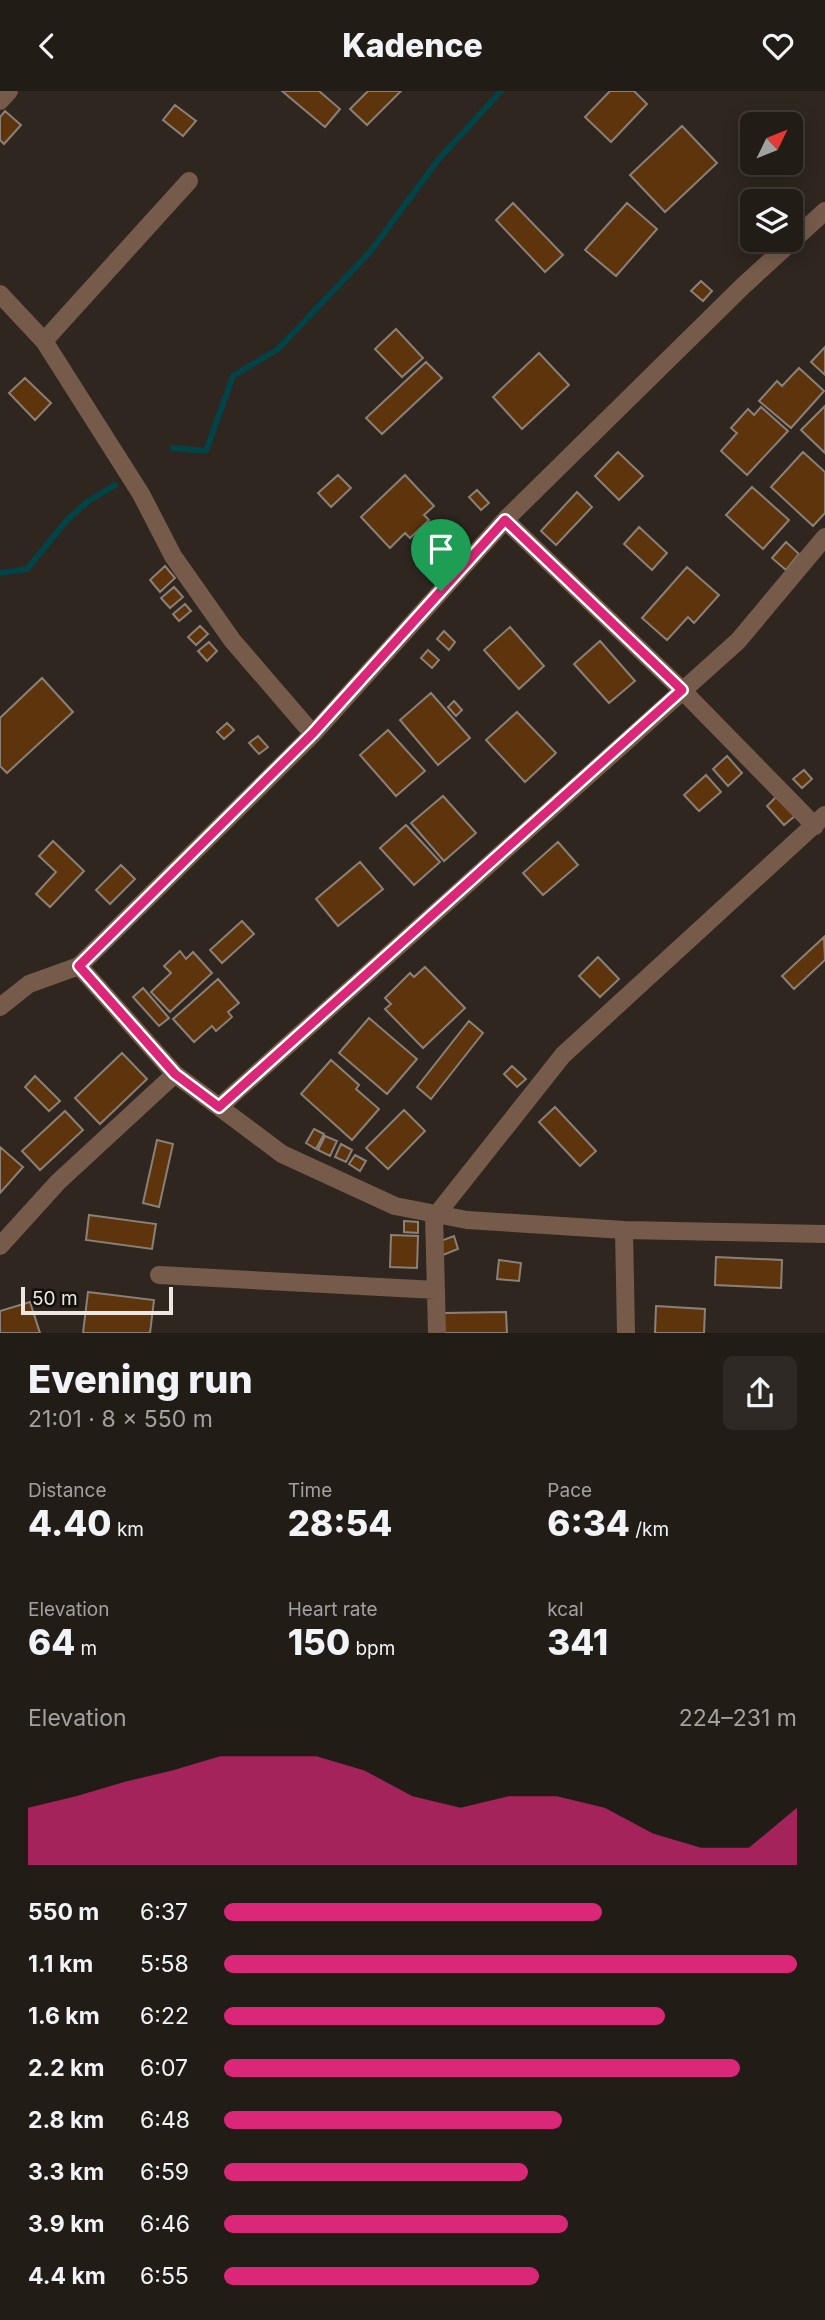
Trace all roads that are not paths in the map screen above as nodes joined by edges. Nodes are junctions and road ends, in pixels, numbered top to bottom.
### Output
1 (9, 91) edge
2 (0, 101) edge
3 (189, 181) dead end
4 (825, 211) edge
5 (2, 301) edge
6 (44, 341) junction
7 (505, 520) junction
8 (825, 537) edge
9 (682, 690) junction
10 (313, 733) junction
11 (820, 821) edge
12 (79, 966) junction
13 (0, 1007) edge
14 (175, 1074) junction
15 (219, 1107) junction
16 (435, 1214) junction
17 (624, 1230) junction
18 (825, 1234) edge
19 (0, 1246) edge
20 (159, 1275) dead end
21 (436, 1290) junction
22 (437, 1333) edge
23 (626, 1333) edge

1 - 2 street
3 - 6 street
4 - 7 street
5 - 6 street
6 - 10 street
7 - 9 street
7 - 10 street
8 - 9 street
9 - 11 street
9 - 15 street
10 - 12 street
11 - 16 street
12 - 13 street
12 - 14 street
14 - 15 street
14 - 19 street
15 - 16 street
16 - 17 street
16 - 21 street
17 - 18 street
17 - 23 street
20 - 21 street
21 - 22 street

